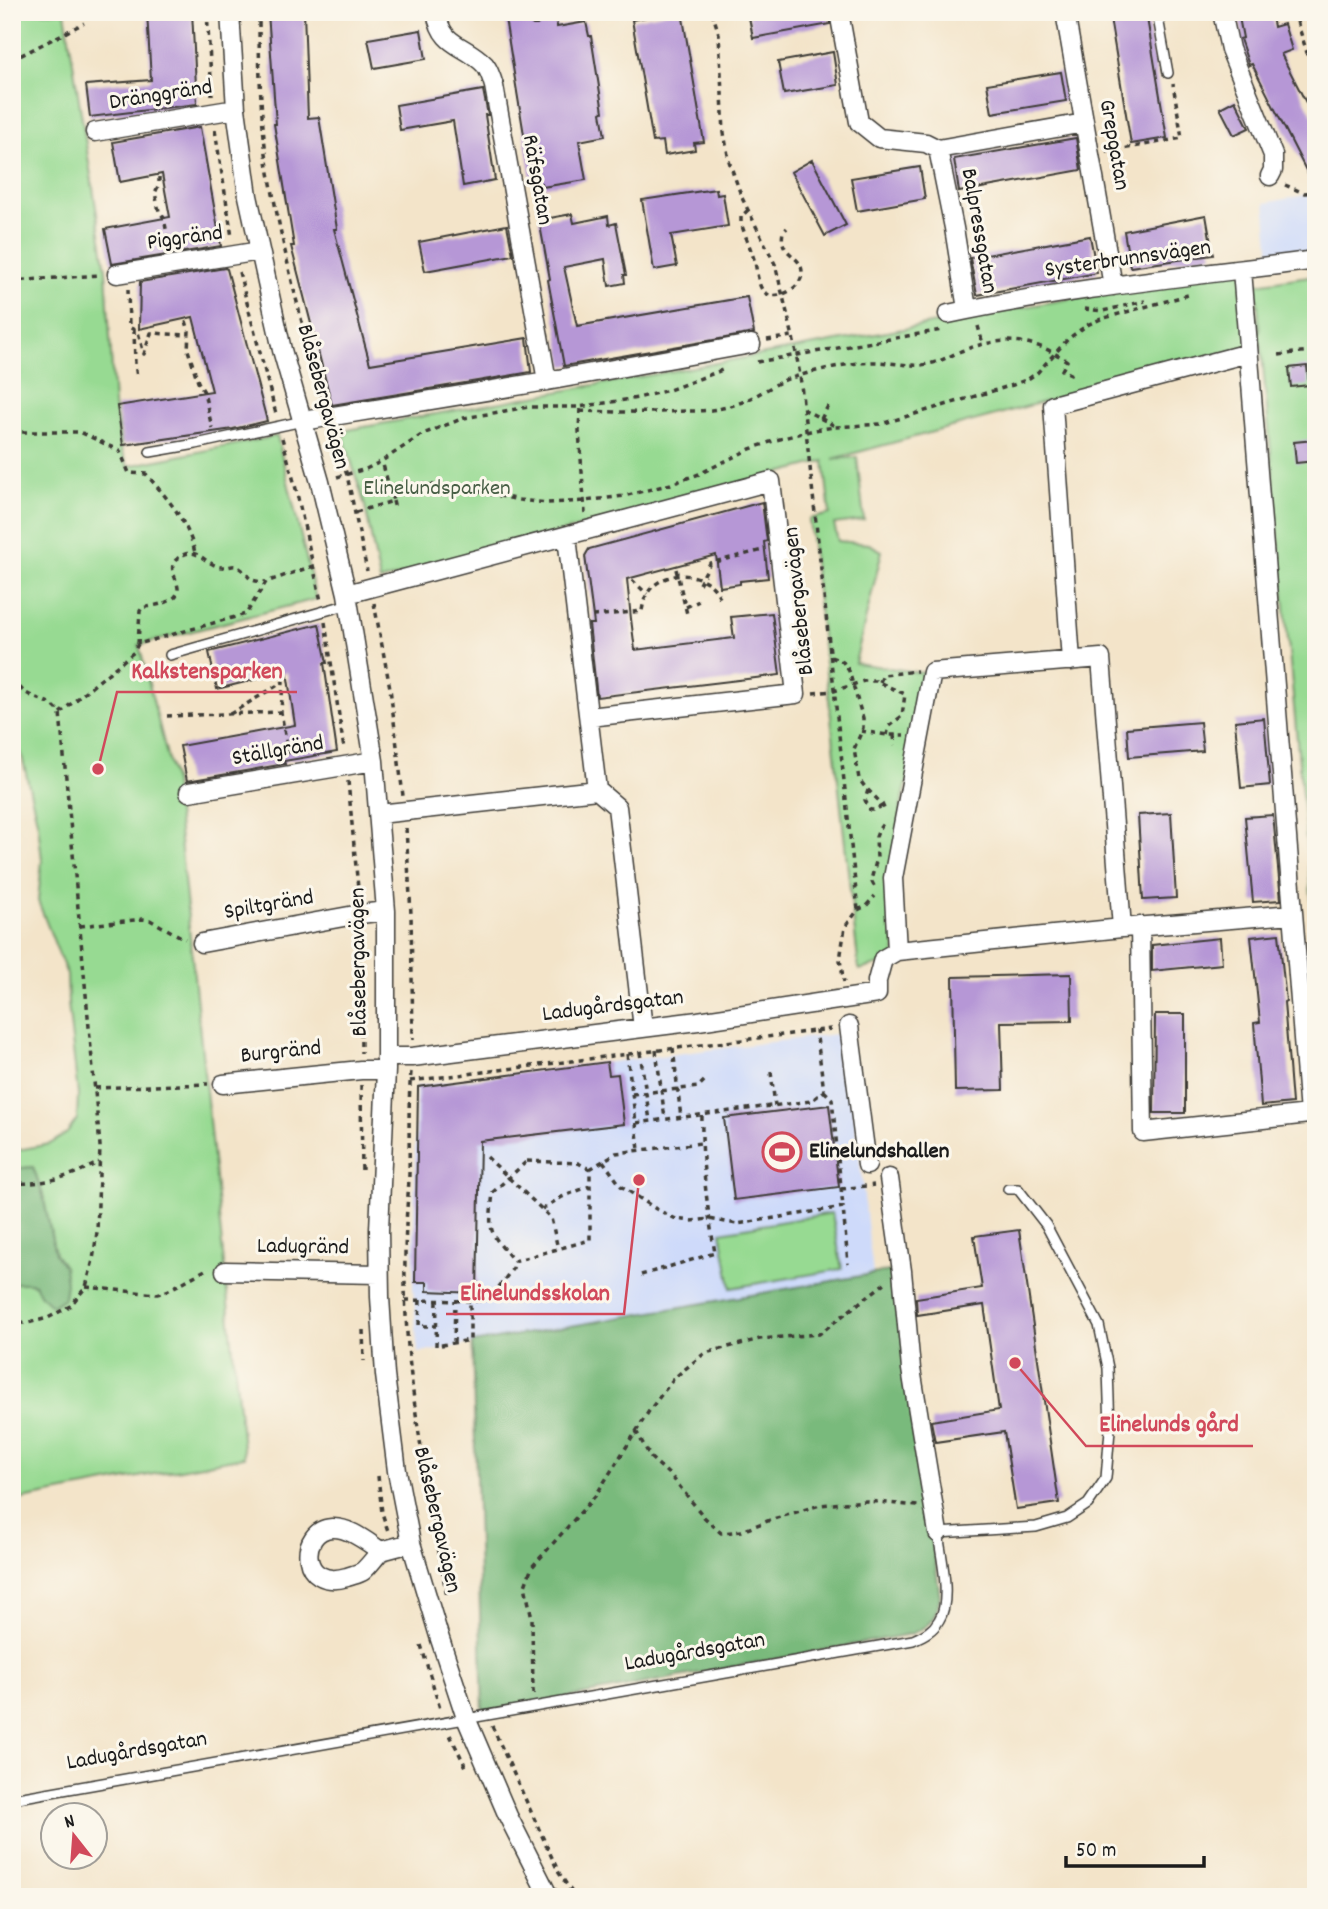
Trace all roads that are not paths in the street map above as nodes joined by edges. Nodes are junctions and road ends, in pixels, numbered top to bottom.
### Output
1 (230, 12) edge
2 (436, 12) edge
3 (839, 12) edge
4 (1065, 12) edge
5 (1157, 12) edge
6 (1222, 12) edge
7 (1168, 73) road end
8 (236, 109) junction
9 (1084, 123) junction
10 (95, 132) dead end
11 (938, 149) junction
12 (1270, 176) road end
13 (260, 251) junction
14 (1316, 260) edge
15 (1242, 270) junction
16 (122, 273) road end
17 (1113, 286) junction
18 (967, 318) junction
19 (947, 322) road end
20 (751, 344) road end
21 (1248, 353) junction
22 (547, 381) junction
23 (303, 421) junction
24 (150, 452) dead end
25 (567, 537) junction
26 (348, 599) junction
27 (170, 655) dead end
28 (1071, 661) junction
29 (589, 717) junction
30 (374, 761) junction
31 (597, 790) junction
32 (189, 792) dead end
33 (379, 814) junction
34 (386, 911) junction
35 (1293, 914) junction
36 (1131, 927) junction
37 (202, 943) road end
38 (897, 951) junction
39 (849, 1026) road end
40 (643, 1028) junction
41 (386, 1064) junction
42 (223, 1084) road end
43 (867, 1165) dead end
44 (889, 1180) road end
45 (1008, 1189) dead end
46 (225, 1270) road end
47 (379, 1273) junction
48 (938, 1533) junction
49 (411, 1543) junction
50 (387, 1549) road end
51 (467, 1718) junction
52 (12, 1798) edge
53 (549, 1897) edge

1 - 8 street, Blåsebergavägen
2 - 22 street, Räfsgatan
3 - 11 street, Balpressgatan
4 - 9 street, Grepgatan
5 - 7 lane
6 - 12 street
8 - 10 street, Dränggränd
8 - 13 street, Blåsebergavägen
9 - 11 street
9 - 17 street, Grepgatan
11 - 18 street, Balpressgatan
13 - 16 street, Piggränd
13 - 23 street, Blåsebergavägen
14 - 15 street, Systerbrunnsvägen
15 - 17 street, Systerbrunnsvägen
15 - 21 street
17 - 18 street, Systerbrunnsvägen
18 - 19 street, Systerbrunnsvägen
20 - 22 street
21 - 28 street
21 - 35 street
22 - 23 street
23 - 24 lane
23 - 26 street, Blåsebergavägen
25 - 26 street
25 - 29 street
25 - 29 street
26 - 27 lane
26 - 30 street, Blåsebergavägen
28 - 36 street
28 - 38 street
29 - 31 street
30 - 32 street, Ställgränd
30 - 33 street, Blåsebergavägen
31 - 33 street
31 - 40 street
33 - 34 street, Blåsebergavägen
34 - 37 street, Spiltgränd
34 - 41 street, Blåsebergavägen
35 - 36 street
35 - 36 street
36 - 38 street
38 - 40 street, Ladugårdsgatan
39 - 43 street
40 - 41 street, Ladugårdsgatan
41 - 42 street, Burgränd
41 - 47 street, Blåsebergavägen
44 - 48 street, Ladugårdsgatan
45 - 48 lane
46 - 47 street, Ladugränd
47 - 49 street, Blåsebergavägen
48 - 51 lane, Ladugårdsgatan
49 - 50 street
49 - 51 street, Blåsebergavägen
51 - 52 lane, Ladugårdsgatan
51 - 53 street, Blåsebergavägen

